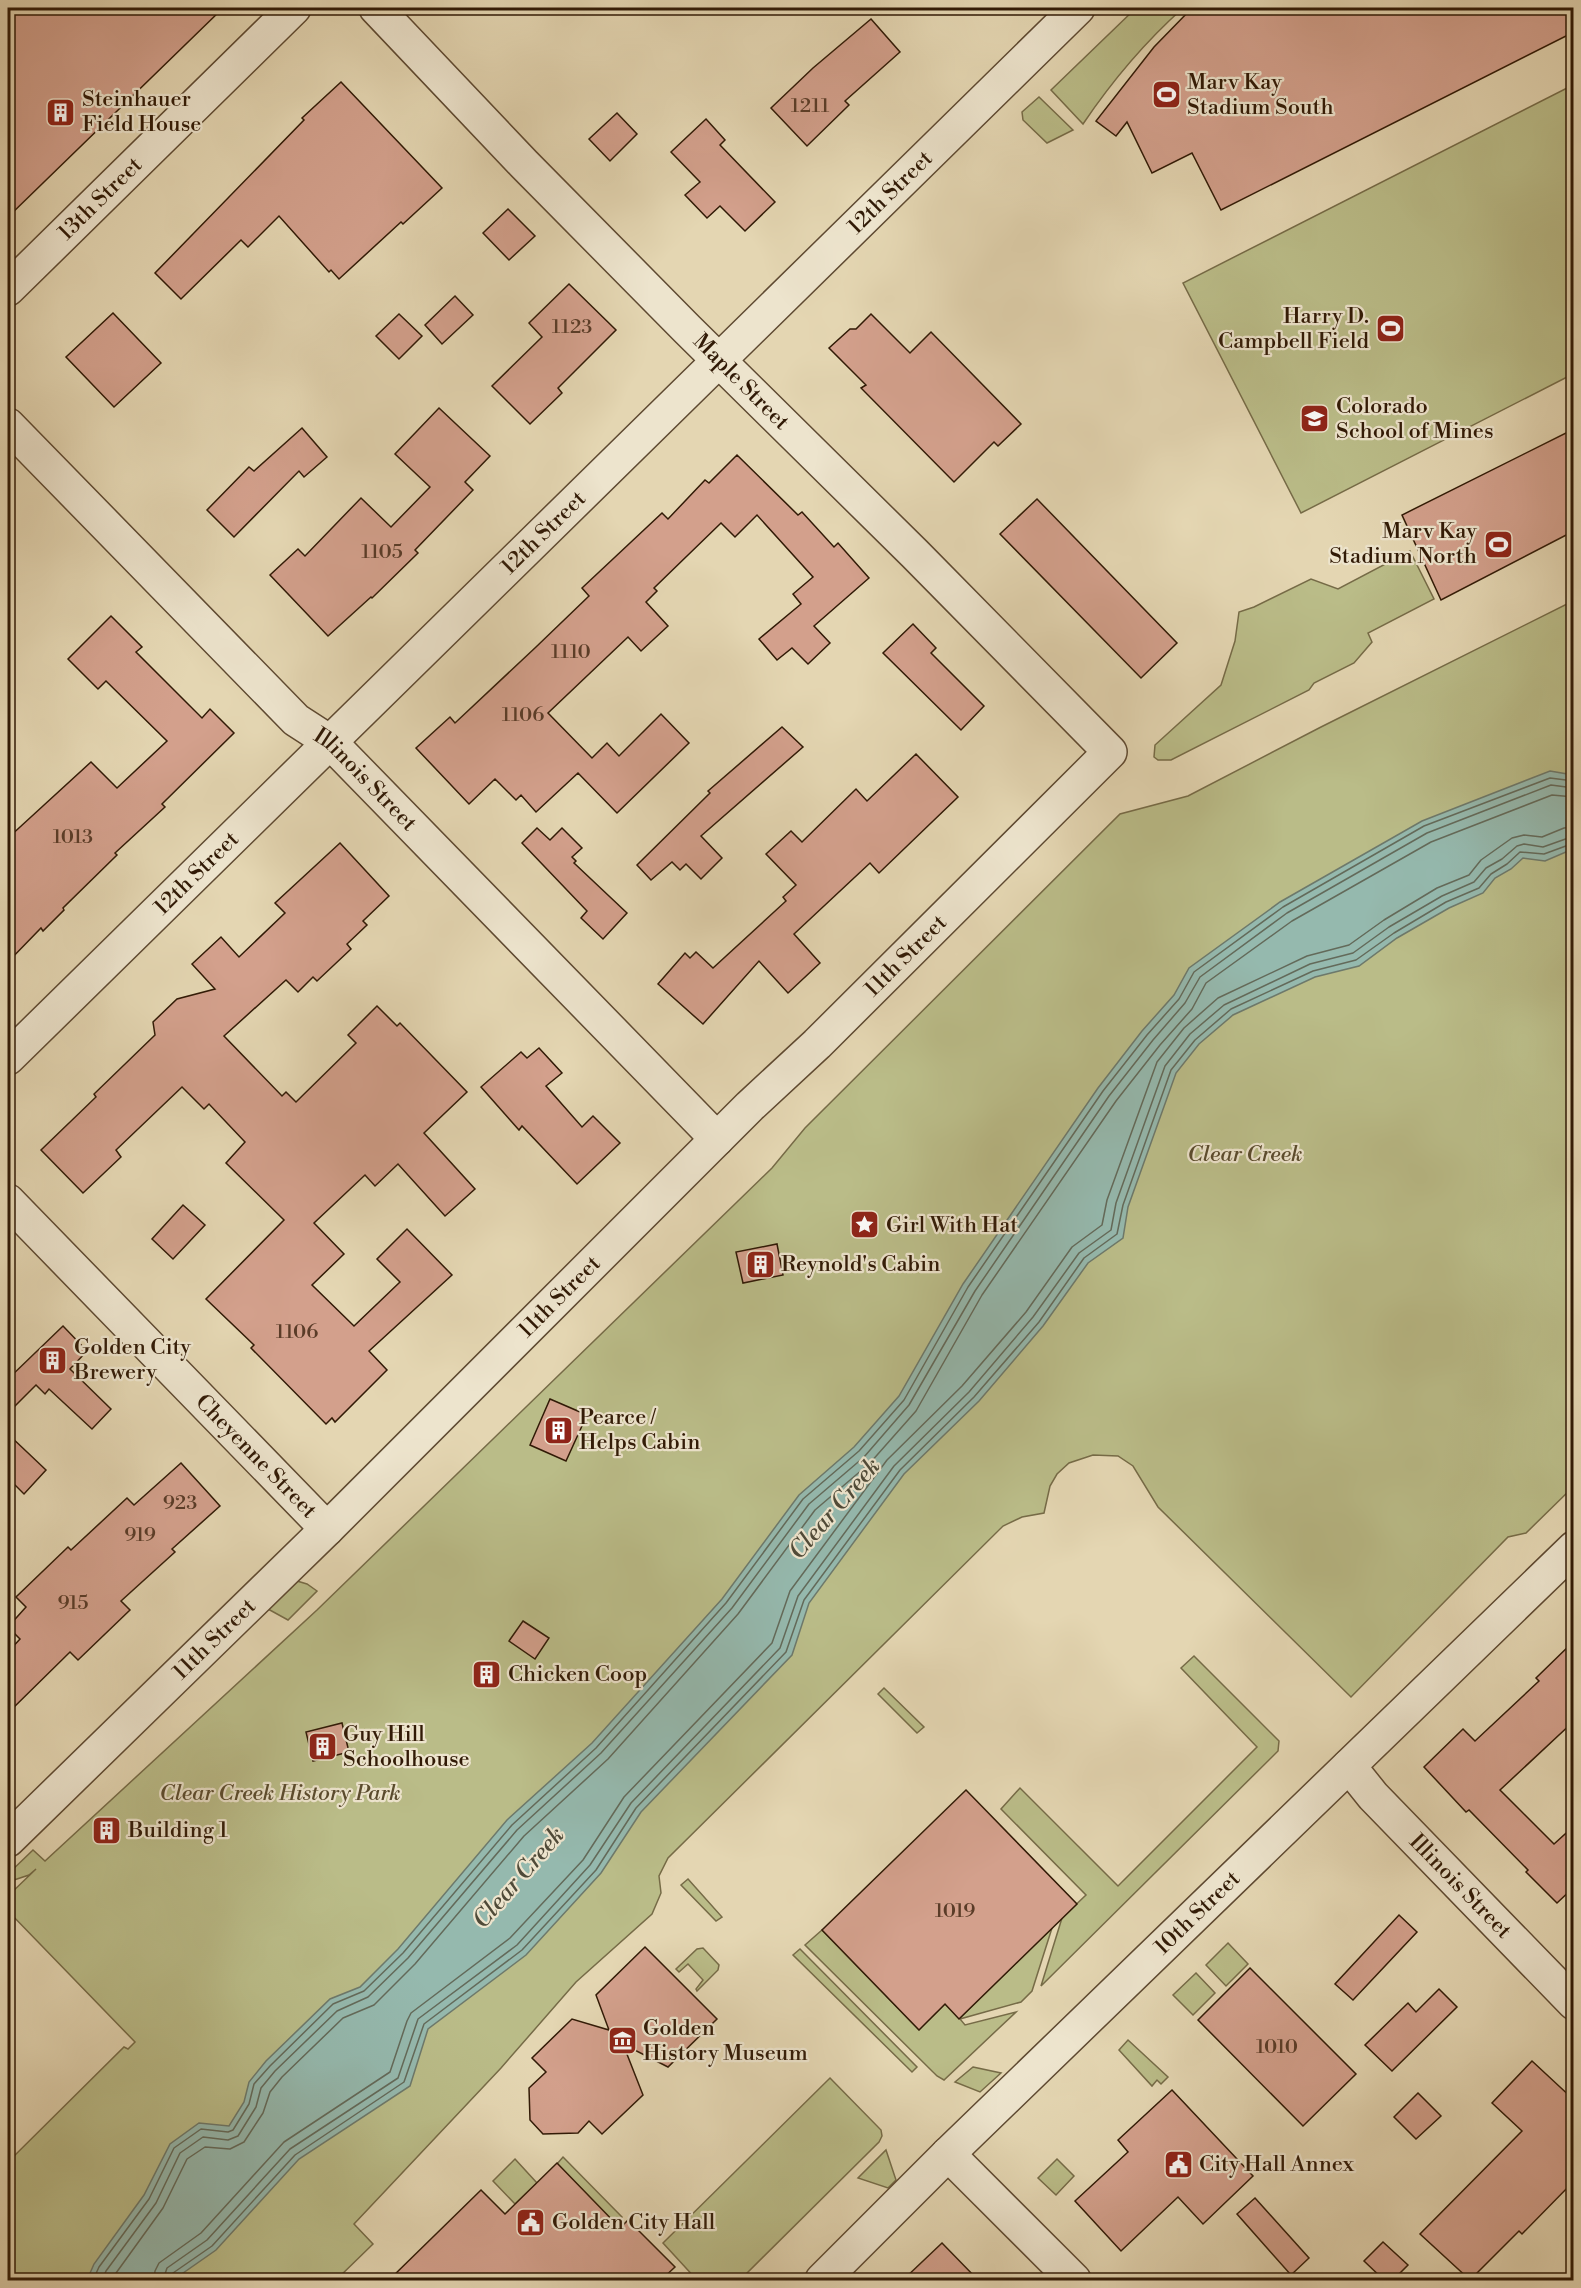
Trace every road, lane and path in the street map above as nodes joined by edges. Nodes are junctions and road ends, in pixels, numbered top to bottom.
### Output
1 (294, 8) edge
2 (376, 8) edge
3 (1078, 8) edge
4 (8, 289) edge
5 (719, 360) junction
6 (8, 425) edge
7 (330, 742) junction
8 (1110, 752) joint
9 (8, 1058) edge
10 (717, 1139) junction
11 (8, 1201) edge
12 (327, 1529) junction
13 (1574, 1548) edge
14 (1349, 1766) junction
15 (8, 1840) edge
16 (1574, 2003) edge
17 (948, 2154) junction
18 (822, 2280) edge
19 (1074, 2280) edge

1 - 4 street, 13th Street
2 - 5 street, Maple Street
3 - 5 street, 12th Street
5 - 7 street, 12th Street
5 - 8 street, Maple Street
6 - 7 street, Illinois Street
7 - 9 street, 12th Street
7 - 10 street, Illinois Street
8 - 10 street, 11th Street
10 - 12 street, 11th Street
11 - 12 street, Cheyenne Street
12 - 15 street, 11th Street
13 - 14 street, 10th Street
14 - 16 street, Illinois Street
14 - 17 street, 10th Street
17 - 18 street, 10th Street
17 - 19 street

